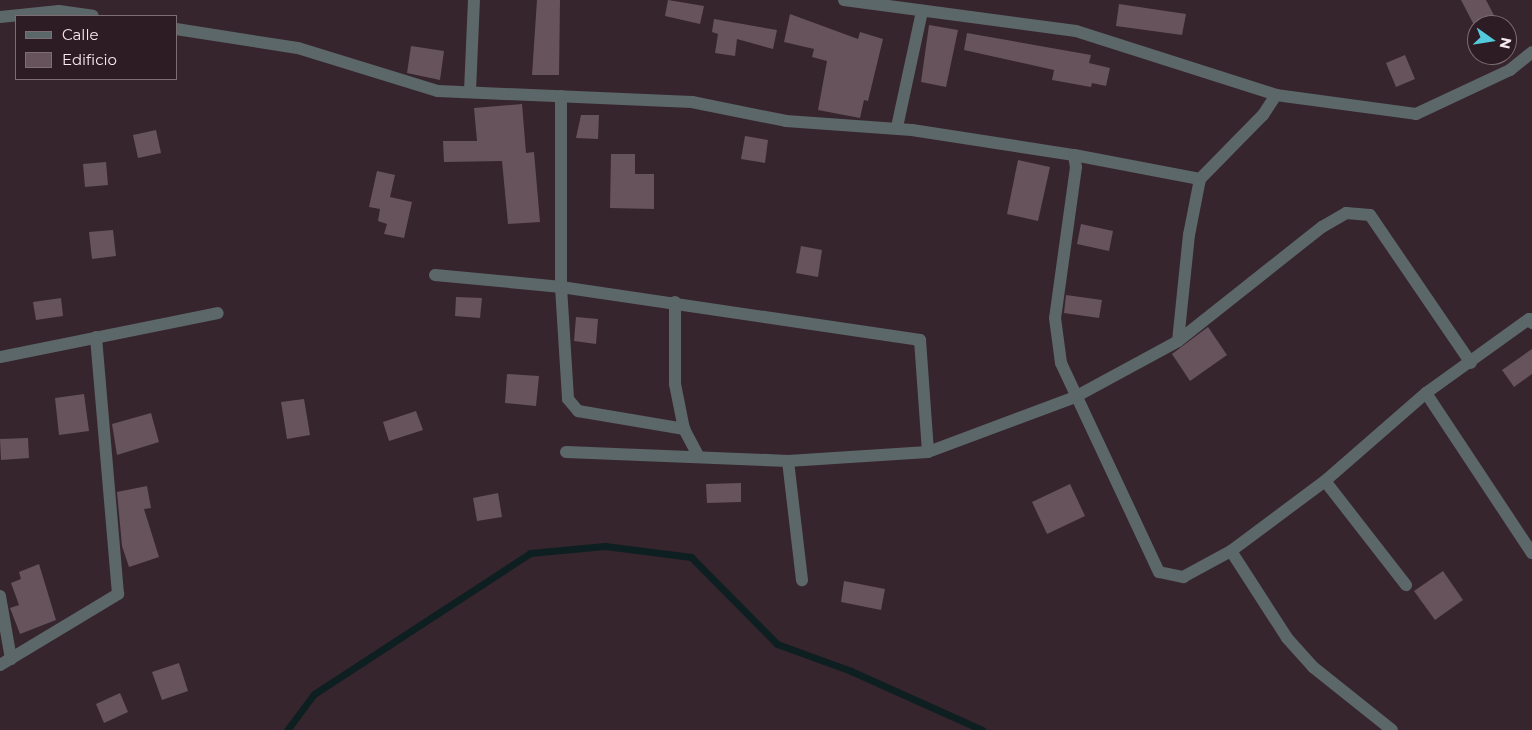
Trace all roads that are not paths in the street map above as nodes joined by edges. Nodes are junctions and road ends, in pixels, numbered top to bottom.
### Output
1 (474, 0) edge
2 (844, 0) edge
3 (922, 11) junction
4 (15, 15) edge
5 (20, 15) edge
6 (85, 15) edge
7 (0, 17) edge
8 (178, 29) edge
9 (1532, 52) edge
10 (470, 91) junction
11 (560, 96) junction
12 (1276, 96) junction
13 (897, 128) junction
14 (1074, 155) junction
15 (1200, 179) junction
16 (435, 275) dead end
17 (561, 287) junction
18 (675, 302) junction
19 (218, 314) dead end
20 (1532, 323) edge
21 (96, 337) junction
22 (1178, 341) junction
23 (0, 357) edge
24 (1471, 363) junction
25 (1426, 393) junction
26 (1075, 397) junction
27 (684, 429) junction
28 (566, 452) dead end
29 (928, 452) junction
30 (698, 455) junction
31 (788, 461) junction
32 (1325, 481) junction
33 (1231, 551) junction
34 (1532, 553) edge
35 (802, 580) dead end
36 (1406, 586) dead end
37 (0, 596) edge
38 (6, 662) edge
39 (1392, 730) edge

1 - 10 street
2 - 3 street
3 - 12 street
3 - 13 street
4 - 7 street
5 - 6 street
8 - 10 street
9 - 12 street
10 - 11 street
11 - 13 street
11 - 17 street
12 - 15 street
13 - 14 street
14 - 15 street
14 - 26 street
15 - 22 street
16 - 17 street
17 - 18 street
17 - 27 street
18 - 27 street
18 - 29 street
19 - 21 street
20 - 24 street
21 - 23 street
21 - 38 street
22 - 24 street
22 - 26 street
24 - 25 street
25 - 32 street
25 - 34 street
26 - 29 street
26 - 33 street
27 - 30 street
28 - 30 street
29 - 31 street
30 - 31 street
31 - 35 street
32 - 33 street
32 - 36 street
33 - 39 street
37 - 38 street

